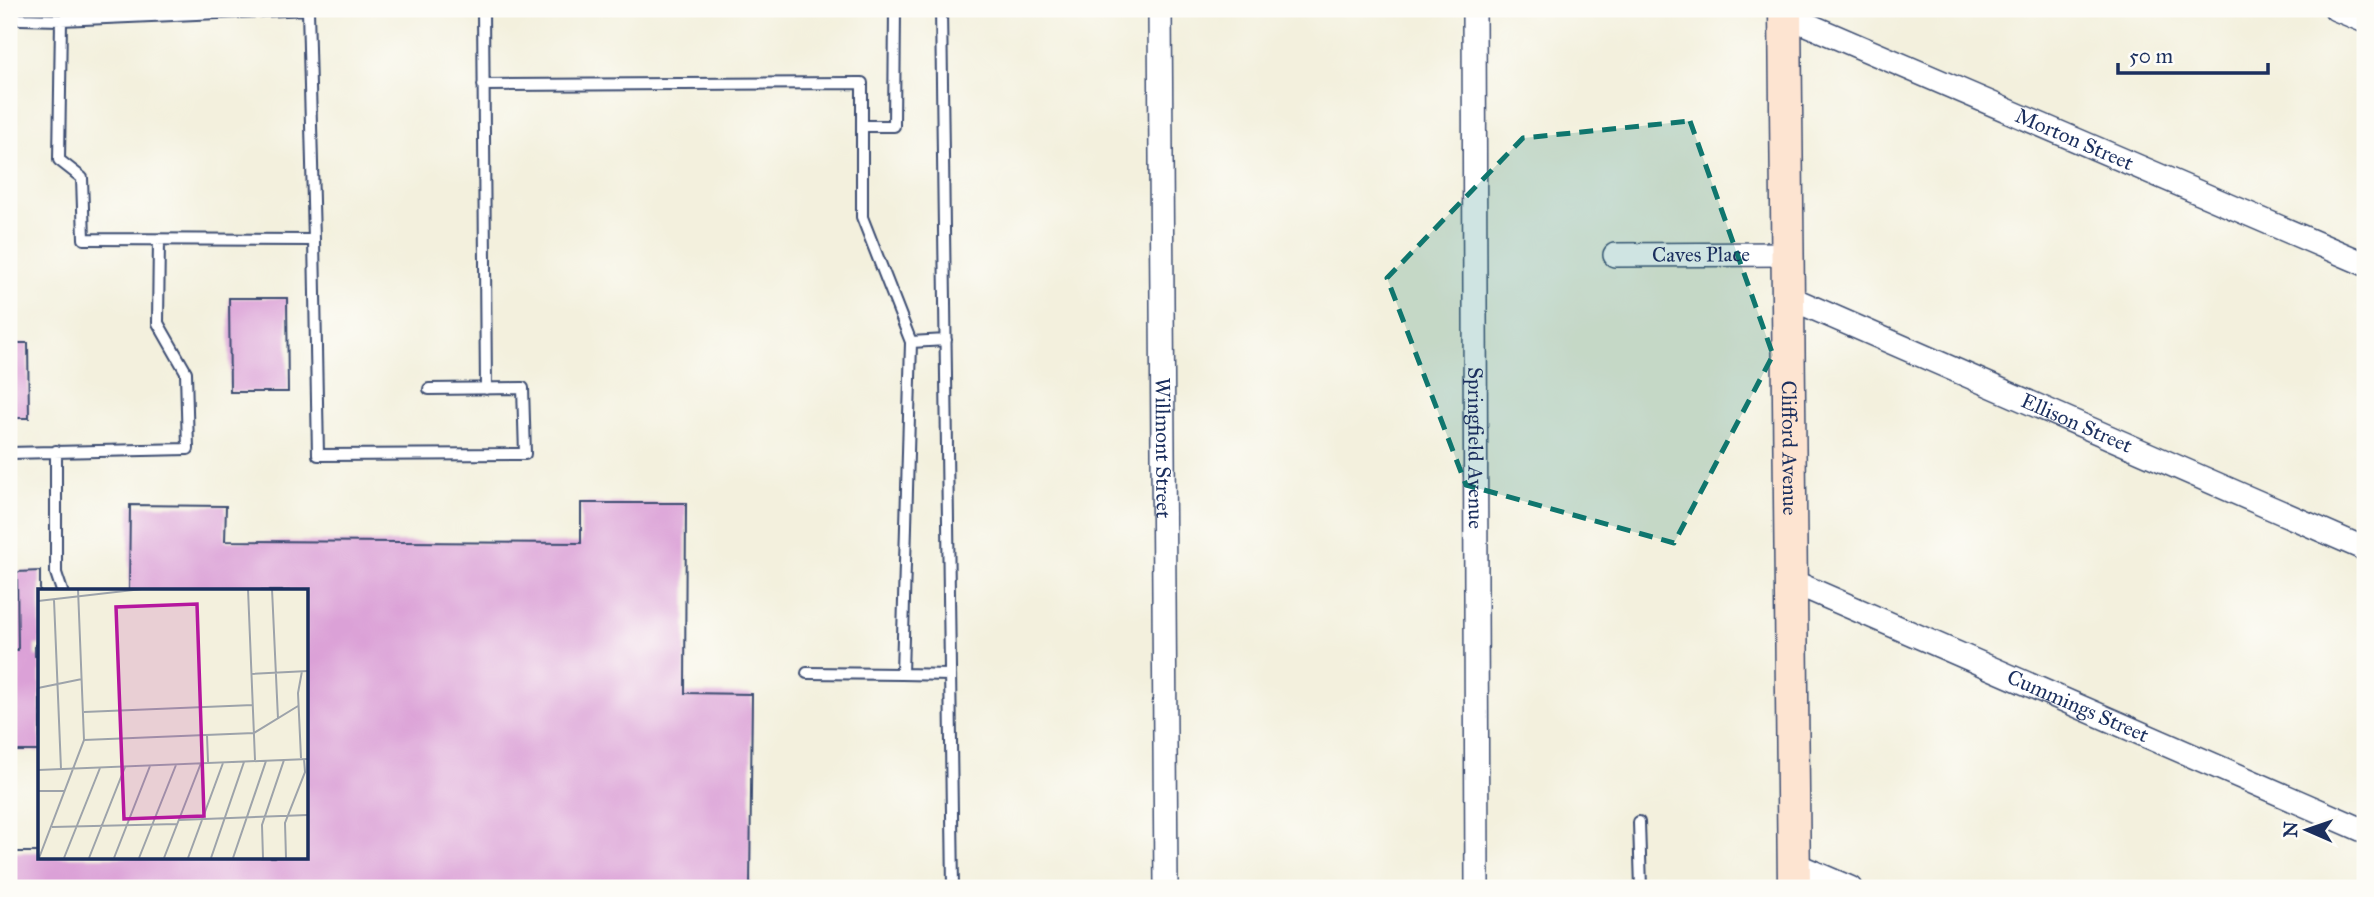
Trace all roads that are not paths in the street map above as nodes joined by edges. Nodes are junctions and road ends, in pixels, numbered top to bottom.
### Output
1 (309, 9) edge
2 (483, 9) edge
3 (895, 9) edge
4 (941, 9) edge
5 (1160, 9) edge
6 (1474, 9) edge
7 (2336, 9) edge
8 (1785, 12) edge
9 (9, 16) edge
10 (61, 20) junction
11 (2365, 21) edge
12 (484, 85) junction
13 (862, 126) junction
14 (159, 240) junction
15 (314, 240) junction
16 (1788, 254) junction
17 (1615, 255) dead end
18 (2365, 264) edge
19 (1788, 297) junction
20 (946, 340) junction
21 (911, 342) junction
22 (486, 389) junction
23 (429, 390) dead end
24 (56, 451) junction
25 (9, 453) edge
26 (2365, 549) edge
27 (1791, 581) junction
28 (60, 589) edge
29 (807, 673) dead end
30 (902, 674) junction
31 (950, 675) junction
32 (1639, 822) dead end
33 (2365, 831) edge
34 (1794, 876) edge
35 (953, 888) edge
36 (1166, 888) edge
37 (1477, 888) edge
38 (1641, 888) edge
39 (1850, 888) edge

1 - 10 lane
1 - 15 lane
2 - 12 lane
3 - 13 lane
4 - 20 lane
5 - 36 street, Willmont Street
6 - 37 street, Springfield Avenue
7 - 11 street
8 - 16 main road, Clifford Avenue
8 - 18 street, Morton Street
9 - 10 lane
10 - 14 lane
12 - 13 lane
12 - 22 lane
13 - 21 lane
14 - 15 lane
14 - 24 lane
15 - 22 lane
16 - 17 street, Caves Place
16 - 19 main road, Clifford Avenue
19 - 26 street, Ellison Street
19 - 27 main road, Clifford Avenue
20 - 21 lane
20 - 31 lane
21 - 30 lane
22 - 23 lane
24 - 25 lane
24 - 28 lane
27 - 33 street, Cummings Street
27 - 34 main road, Clifford Avenue
29 - 30 lane
30 - 31 lane
31 - 35 lane
32 - 38 lane
34 - 39 street

